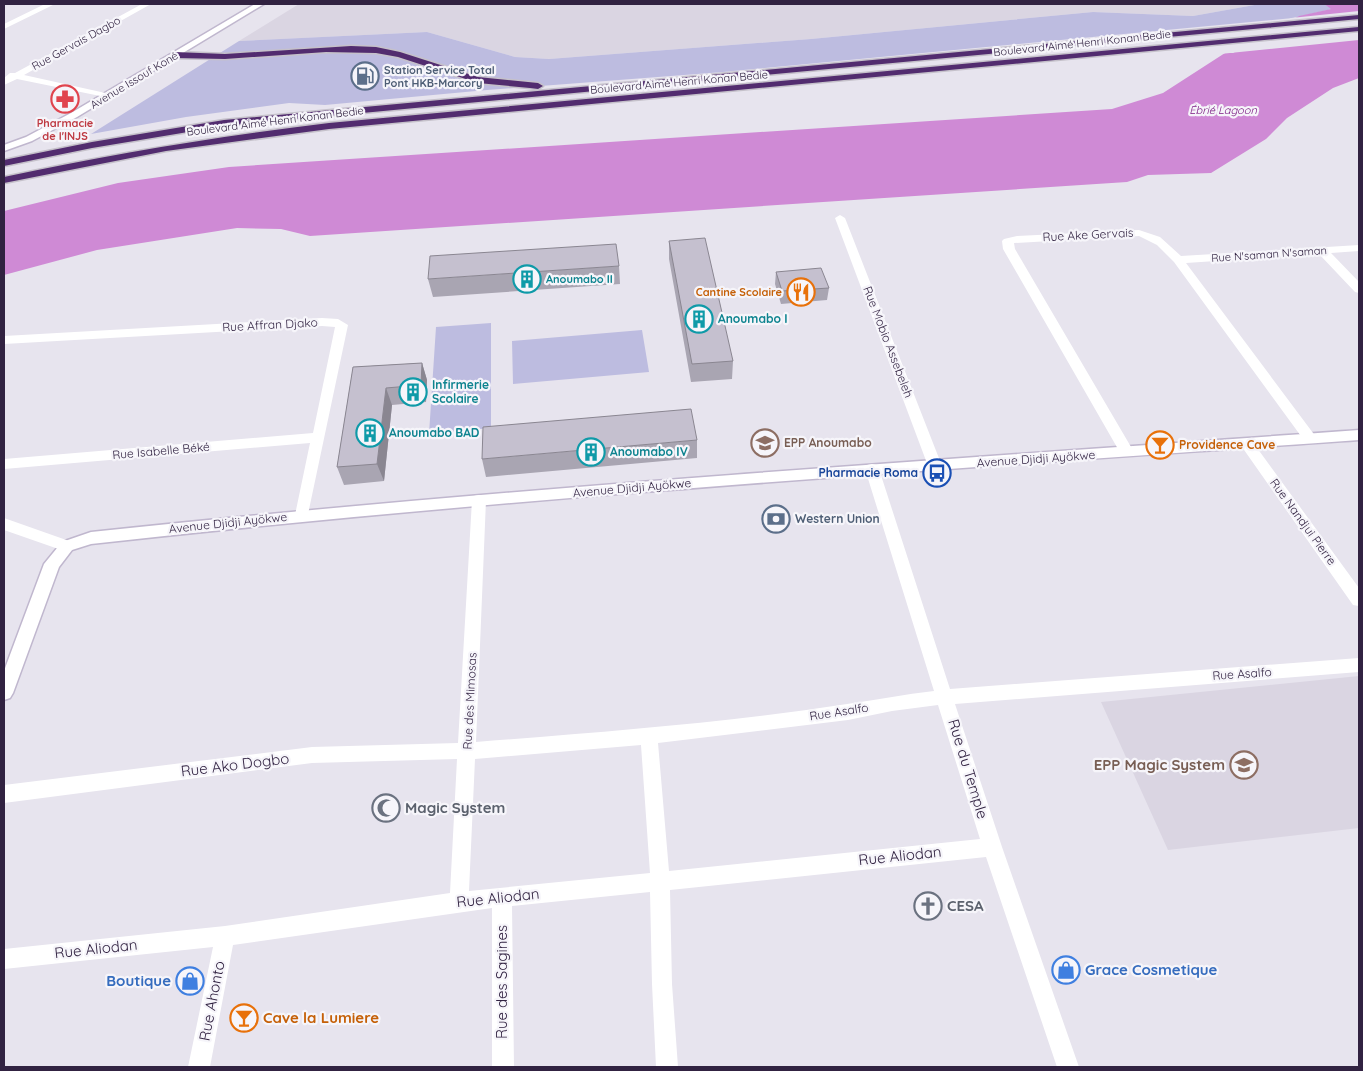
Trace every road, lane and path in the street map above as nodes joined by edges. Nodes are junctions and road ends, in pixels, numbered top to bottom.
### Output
1 (51, 4) edge
2 (148, 4) edge
3 (260, 4) edge
4 (1359, 17) edge
5 (4, 27) edge
6 (1359, 29) edge
7 (175, 55) junction
8 (4, 73) edge
9 (16, 75) junction
10 (726, 77) junction
11 (4, 82) edge
12 (107, 96) junction
13 (4, 148) edge
14 (4, 163) edge
15 (4, 180) edge
16 (840, 218) dead end
17 (1359, 248) edge
18 (1322, 251) junction
19 (1178, 260) junction
20 (1359, 289) edge
21 (4, 340) edge
22 (1359, 436) edge
23 (318, 437) junction
24 (1311, 440) junction
25 (1247, 444) junction
26 (1127, 452) junction
27 (4, 464) edge
28 (935, 466) junction
29 (872, 470) junction
30 (479, 500) junction
31 (302, 514) junction
32 (4, 524) edge
33 (67, 546) junction
34 (1359, 600) edge
35 (1359, 665) edge
36 (4, 692) edge
37 (945, 697) junction
38 (649, 736) junction
39 (467, 751) junction
40 (4, 794) edge
41 (992, 846) junction
42 (660, 881) junction
43 (502, 897) junction
44 (459, 902) junction
45 (225, 936) junction
46 (4, 959) edge
47 (199, 1067) edge
48 (503, 1067) edge
49 (667, 1067) edge
50 (1068, 1067) edge

1 - 5 street
2 - 9 street, Rue Gervais Dagbo
3 - 7 street, Avenue Issouf Koné
4 - 10 highway, Boulevard Aimé Henri Konan Bedie
6 - 15 highway, Boulevard Aimé Henri Konan Bedie
7 - 10 highway
7 - 12 street, Avenue Issouf Koné
8 - 9 street
9 - 11 street, Rue Gervais Dagbo
9 - 12 street
10 - 14 highway, Boulevard Aimé Henri Konan Bedie
12 - 13 street, Avenue Issouf Koné
16 - 28 street, Rue Mobio Assebeleh
17 - 18 street, Rue N'saman N'saman
18 - 19 street, Rue N'saman N'saman
18 - 20 street
19 - 24 street, Rue Ake Gervais
19 - 26 street, Rue Ake Gervais
21 - 23 street, Rue Affran Djako
22 - 24 street, Avenue Djidji Ayökwe
23 - 27 street, Rue Isabelle Béké
23 - 31 street, Rue Affran Djako
24 - 25 street, Avenue Djidji Ayökwe
25 - 26 street, Avenue Djidji Ayökwe
25 - 34 street, Rue Nandjui Pierre
26 - 28 street, Avenue Djidji Ayökwe
28 - 29 street, Avenue Djidji Ayökwe
29 - 30 street, Avenue Djidji Ayökwe
29 - 37 street, Rue du Temple
30 - 31 street, Avenue Djidji Ayökwe
30 - 39 street, Rue des Mimosas
31 - 33 street, Avenue Djidji Ayökwe
32 - 33 street
33 - 36 street
35 - 37 street, Rue Asalfo
37 - 38 street, Rue Asalfo
37 - 41 street, Rue du Temple
38 - 39 street, Rue Asalfo
38 - 42 street
39 - 40 street, Rue Ako Dogbo
39 - 44 street, Rue des Mimosas
41 - 42 street, Rue Aliodan
41 - 50 street, Rue du Temple
42 - 43 street, Rue Aliodan
42 - 49 street
43 - 44 street, Rue Aliodan
43 - 48 street, Rue des Sagines
44 - 45 street, Rue Aliodan
45 - 46 street, Rue Aliodan
45 - 47 street, Rue Ahonto

